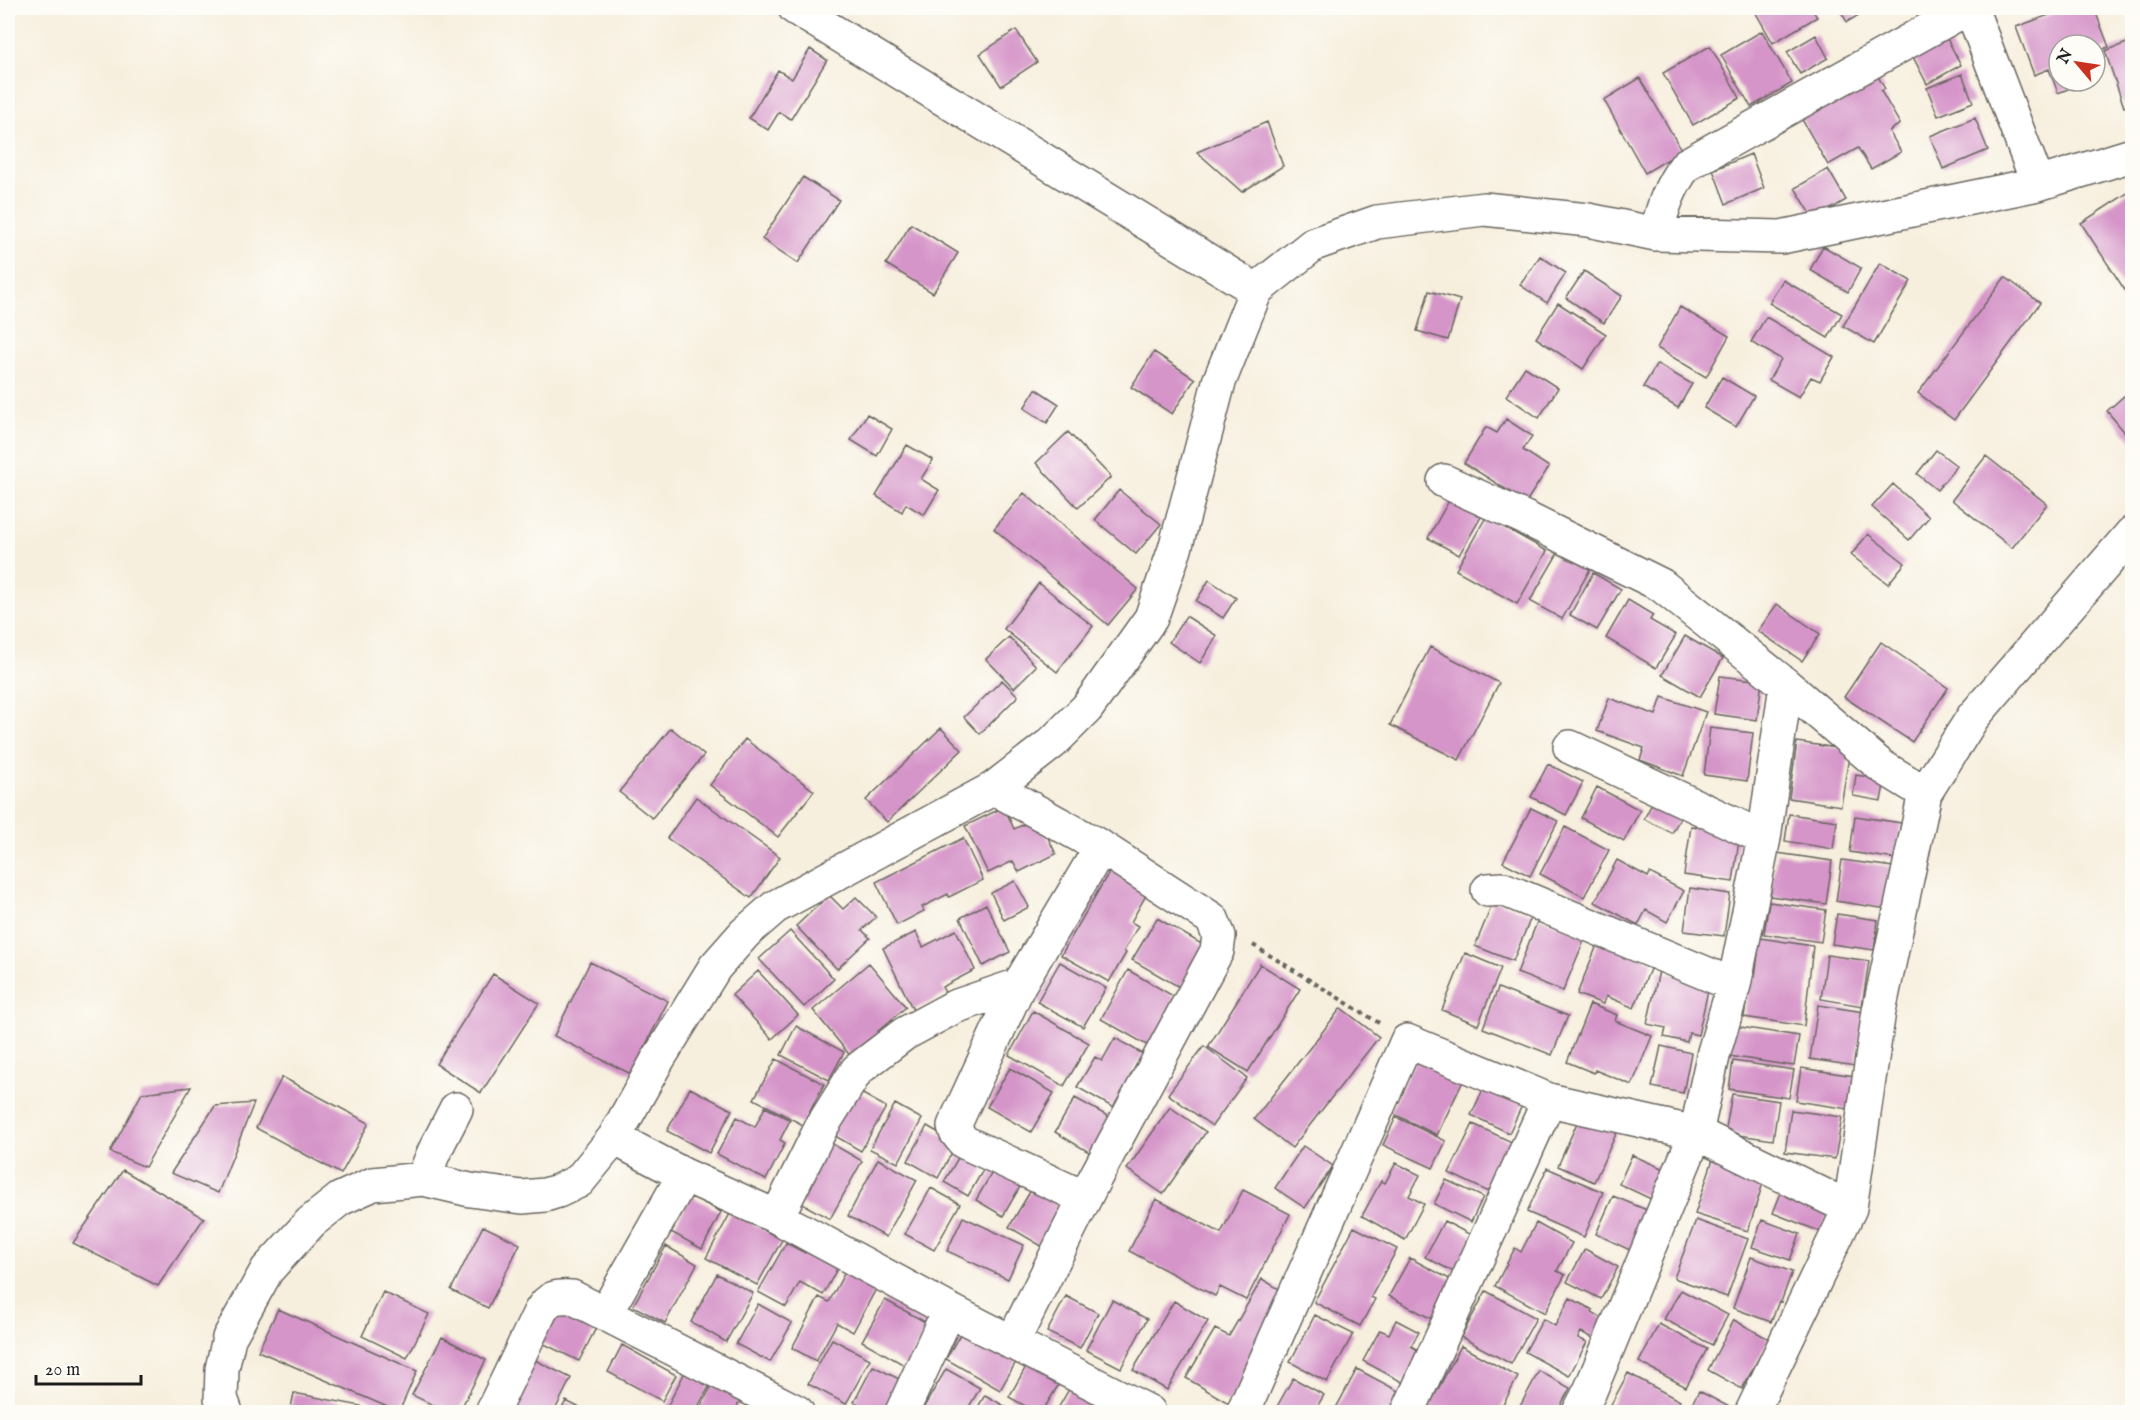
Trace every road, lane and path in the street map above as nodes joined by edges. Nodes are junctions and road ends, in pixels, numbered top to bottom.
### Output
1 (795, 8) edge
2 (1969, 8) edge
3 (2133, 155) edge
4 (2038, 184) junction
5 (1656, 234) junction
6 (1256, 290) junction
7 (1444, 481) dead end
8 (2133, 533) edge
9 (1786, 686) junction
10 (1570, 747) dead end
11 (994, 788) junction
12 (1925, 793) junction
13 (1764, 837) junction
14 (1101, 847) junction
15 (1488, 890) dead end
16 (1212, 919) junction
17 (1019, 985) junction
18 (1734, 985) junction
19 (1407, 1041) junction
20 (1549, 1100) junction
21 (456, 1109) dead end
22 (1696, 1133) junction
23 (614, 1138) junction
24 (684, 1175) junction
25 (423, 1179) junction
26 (1085, 1198) junction
27 (1850, 1208) junction
28 (777, 1217) junction
29 (949, 1310) junction
30 (605, 1314) junction
31 (1012, 1343) junction
32 (226, 1413) edge
33 (492, 1413) edge
34 (797, 1413) edge
35 (902, 1413) edge
36 (1149, 1413) edge
37 (1243, 1413) edge
38 (1408, 1413) edge
39 (1579, 1413) edge
40 (1752, 1413) edge

1 - 6 street
2 - 4 street
2 - 5 street
3 - 4 street
4 - 5 street
5 - 6 street
6 - 11 street
7 - 9 street
8 - 12 street
9 - 12 street
9 - 13 street
10 - 13 street
11 - 14 street
11 - 23 street
12 - 27 street
13 - 18 street
14 - 16 street
14 - 17 street
15 - 18 street
16 - 19 path
16 - 26 street
17 - 26 street
17 - 28 street
18 - 22 street
19 - 20 street
19 - 37 street
20 - 22 street
20 - 38 street
21 - 25 street
22 - 27 street
22 - 39 street
23 - 24 street
23 - 25 street
24 - 28 street
24 - 30 street
25 - 32 street
26 - 31 street
27 - 40 street
28 - 29 street
29 - 31 street
29 - 35 street
30 - 33 street
30 - 34 street
31 - 36 street

